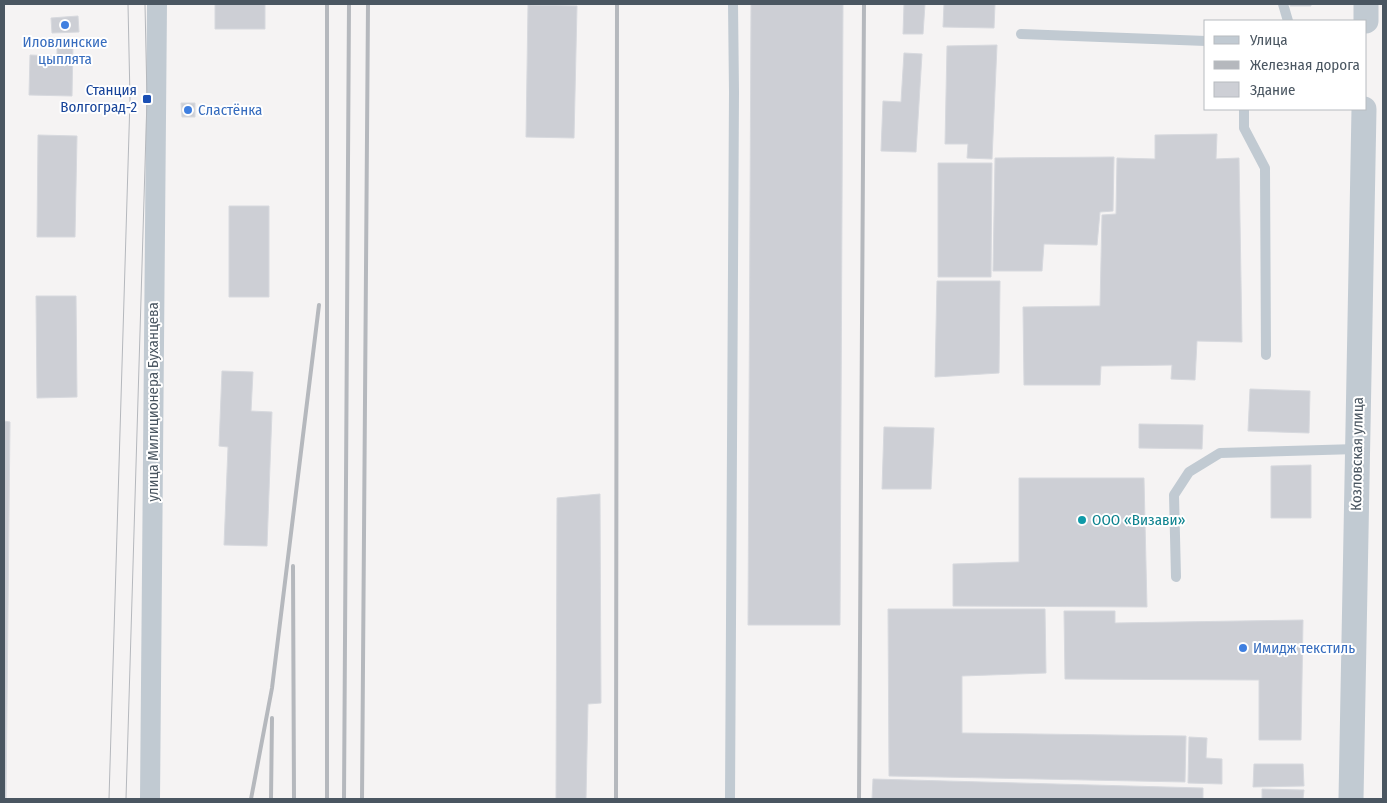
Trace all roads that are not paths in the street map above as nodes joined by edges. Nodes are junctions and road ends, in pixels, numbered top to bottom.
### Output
1 (156, 4) edge
2 (733, 4) edge
3 (1283, 4) edge
4 (1366, 4) edge
5 (1288, 20) edge
6 (1366, 20) edge
7 (1021, 34) dead end
8 (1204, 41) edge
9 (1244, 110) edge
10 (1364, 110) edge
11 (1266, 355) dead end
12 (1357, 449) junction
13 (1176, 577) dead end
14 (150, 799) edge
15 (730, 799) edge
16 (1351, 799) edge

1 - 14 street, улица Милиционера Буханцева
2 - 15 lane
3 - 5 lane
4 - 6 street
7 - 8 lane
9 - 11 lane
10 - 12 street, Козловская улица
12 - 13 lane
12 - 16 street, Козловская улица

